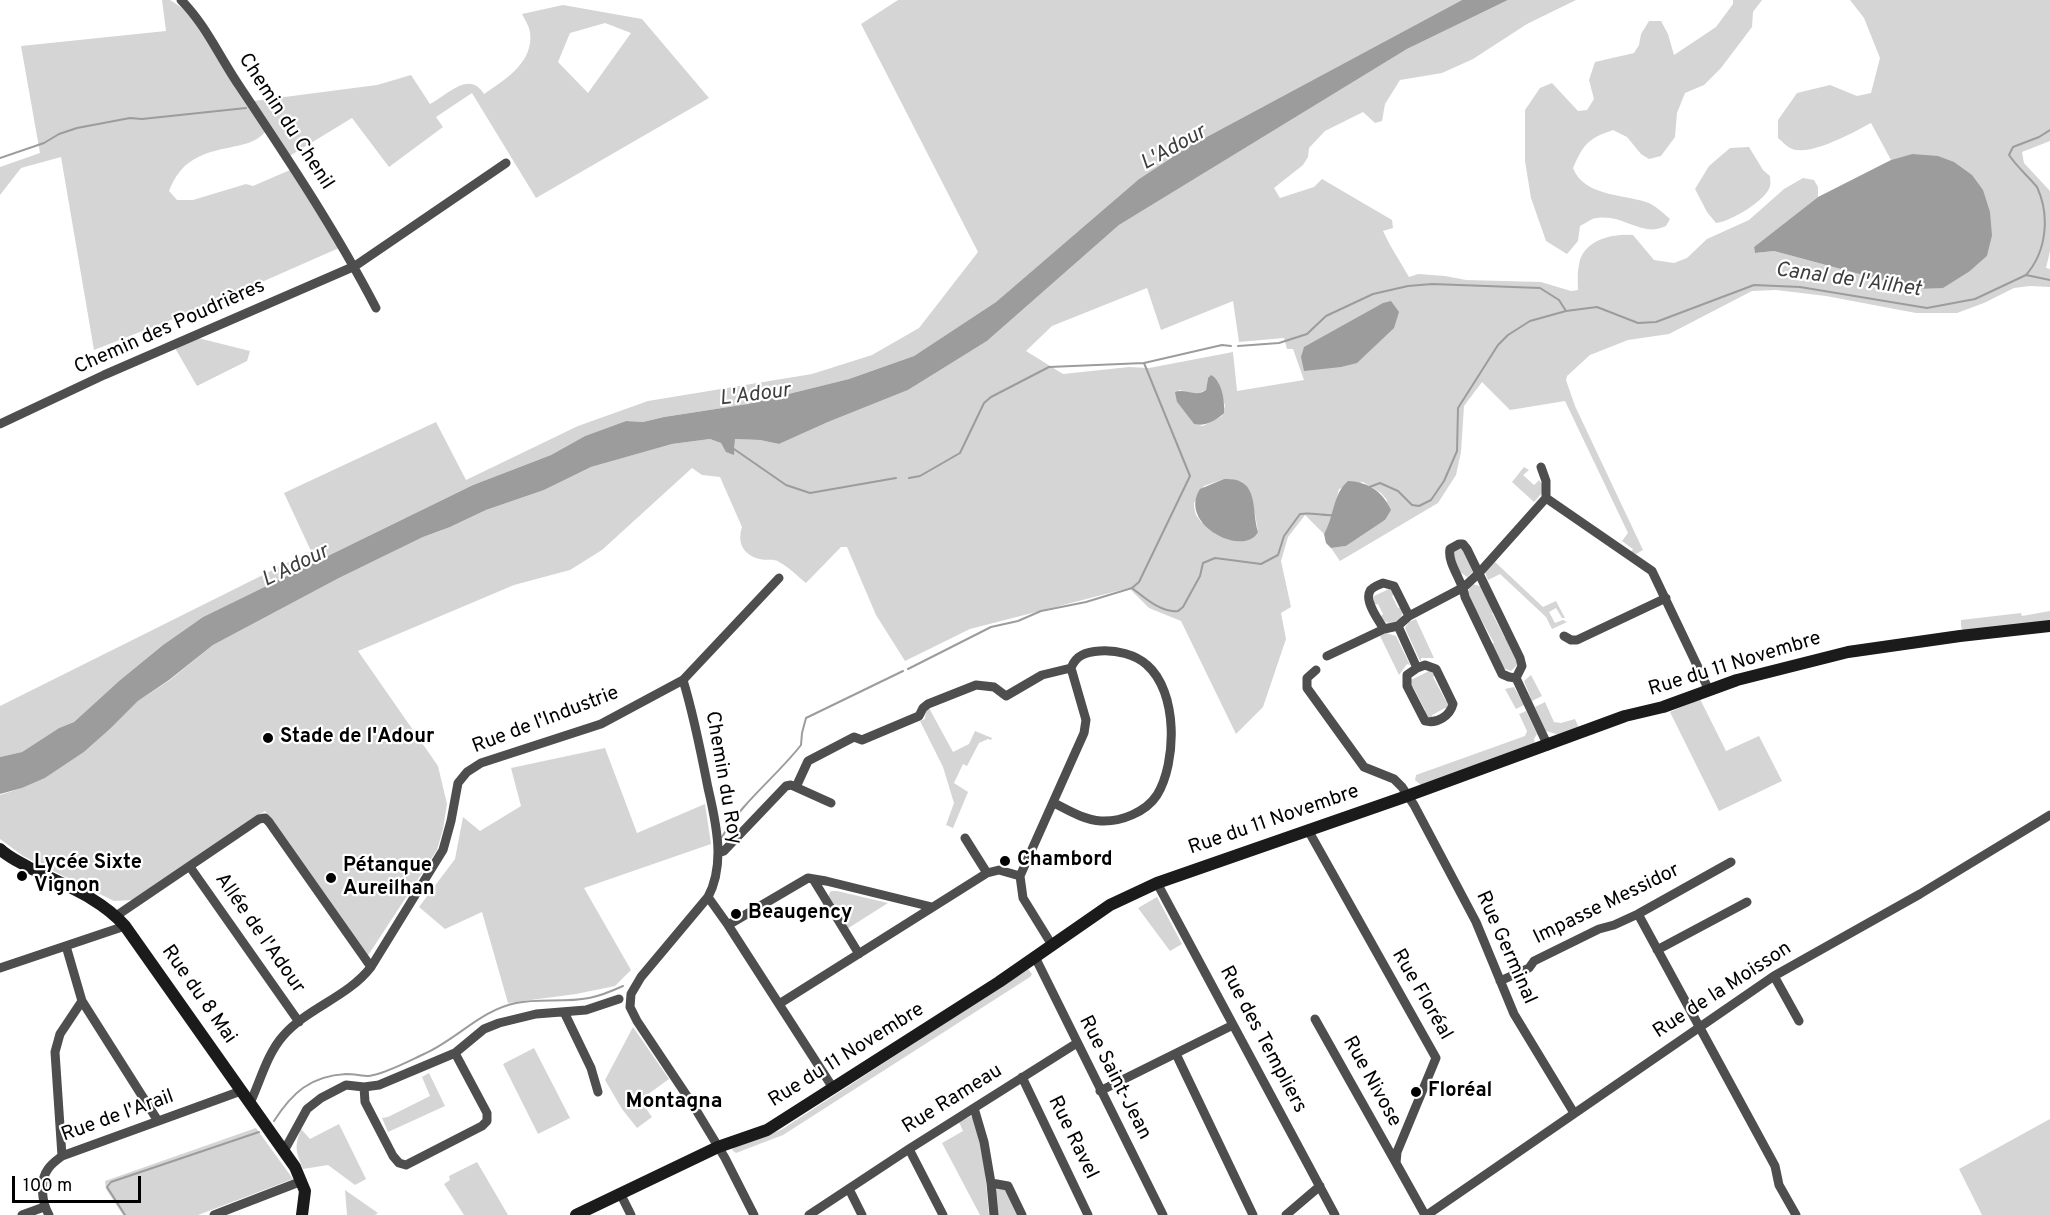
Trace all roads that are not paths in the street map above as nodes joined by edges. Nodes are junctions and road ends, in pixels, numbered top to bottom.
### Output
1 (181, 0) edge
2 (506, 163) dead end
3 (355, 266) junction
4 (376, 308) dead end
5 (0, 424) edge
6 (1540, 468) dead end
7 (1546, 498) junction
8 (1479, 573) junction
9 (779, 578) dead end
10 (1464, 587) junction
11 (1666, 598) junction
12 (1409, 616) junction
13 (1398, 626) junction
14 (2050, 626) edge
15 (1384, 629) junction
16 (1564, 636) dead end
17 (1327, 656) dead end
18 (1071, 668) junction
19 (1417, 668) junction
20 (1316, 670) dead end
21 (1516, 678) junction
22 (683, 680) junction
23 (1707, 690) junction
24 (1548, 746) junction
25 (796, 787) junction
26 (1407, 796) junction
27 (831, 803) dead end
28 (1054, 803) junction
29 (2050, 815) edge
30 (1308, 830) junction
31 (965, 838) dead end
32 (0, 849) edge
33 (718, 853) junction
34 (1731, 862) dead end
35 (190, 867) junction
36 (987, 873) junction
37 (1020, 876) junction
38 (813, 879) junction
39 (1157, 883) junction
40 (708, 897) junction
41 (1747, 902) dead end
42 (932, 907) junction
43 (1638, 914) junction
44 (121, 921) junction
45 (728, 925) junction
46 (1052, 945) junction
47 (66, 946) junction
48 (1657, 950) junction
49 (859, 954) junction
50 (1035, 957) junction
51 (371, 967) junction
52 (0, 968) edge
53 (1774, 976) junction
54 (1500, 981) junction
55 (619, 999) dead end
56 (82, 1001) junction
57 (778, 1004) junction
58 (564, 1012) junction
59 (1315, 1018) dead end
60 (1799, 1021) dead end
61 (299, 1022) junction
62 (1233, 1025) junction
63 (1700, 1027) junction
64 (1077, 1043) junction
65 (455, 1053) junction
66 (1176, 1053) junction
67 (1022, 1077) junction
68 (364, 1087) junction
69 (833, 1088) junction
70 (241, 1090) junction
71 (1100, 1090) junction
72 (598, 1092) dead end
73 (250, 1103) junction
74 (974, 1108) junction
75 (1574, 1113) junction
76 (158, 1121) junction
77 (718, 1147) junction
78 (909, 1149) junction
79 (284, 1151) junction
80 (62, 1155) junction
81 (1396, 1163) junction
82 (302, 1181) junction
83 (991, 1183) junction
84 (1320, 1186) junction
85 (849, 1189) junction
86 (620, 1193) junction
87 (47, 1211) edge
88 (22, 1215) edge
89 (214, 1215) edge
90 (302, 1215) edge
91 (576, 1215) edge
92 (631, 1215) edge
93 (754, 1215) edge
94 (809, 1215) edge
95 (862, 1215) edge
96 (943, 1215) edge
97 (994, 1215) edge
98 (1022, 1215) edge
99 (1088, 1215) edge
100 (1162, 1215) edge
101 (1253, 1215) edge
102 (1286, 1215) edge
103 (1335, 1215) edge
104 (1426, 1215) edge
105 (1796, 1215) edge

1 - 3 street, Chemin du Chenil
2 - 3 street, Chemin des Poudrières
3 - 4 street
3 - 5 street, Chemin des Poudrières
6 - 7 street
7 - 8 street
7 - 11 street
8 - 10 street
8 - 10 street
8 - 21 street
9 - 22 street, Rue de l'Industrie
10 - 12 street
10 - 21 street
11 - 16 street
11 - 23 street
12 - 13 street
12 - 15 street
13 - 15 street
13 - 19 street
14 - 23 street, Rue du 11 Novembre
15 - 17 street
18 - 25 street
18 - 28 street
18 - 28 street
19 - 19 street
20 - 26 street, Rue Germinal
21 - 24 street
22 - 33 street, Chemin du Roy
22 - 51 street, Rue de l'Industrie
23 - 24 street, Rue du 11 Novembre
24 - 26 street, Rue du 11 Novembre
25 - 27 street
25 - 33 street
26 - 30 street, Rue du 11 Novembre
26 - 54 street, Rue Germinal
28 - 37 street
29 - 53 street, Rue de la Moisson
30 - 39 street, Rue du 11 Novembre
30 - 81 street, Rue Floréal
31 - 36 street
32 - 44 street, Rue du 8 Mai
33 - 40 street, Chemin du Roy
34 - 43 street, Impasse Messidor
35 - 44 street
35 - 51 street
35 - 61 street, Allée de l'Adour
36 - 37 street
36 - 42 street
37 - 46 street
38 - 42 street
38 - 45 street
38 - 49 street
39 - 46 street, Rue du 11 Novembre
39 - 62 street, Rue des Templiers
40 - 45 street
40 - 77 street, Chemin du Roy
41 - 48 street
42 - 49 street
43 - 48 street
43 - 54 street, Impasse Messidor
44 - 47 street
44 - 70 street, Rue du 8 Mai
45 - 57 street
46 - 50 street, Rue du 11 Novembre
47 - 52 street
47 - 56 street
48 - 63 street
49 - 57 street
50 - 64 street, Rue Saint-Jean
50 - 69 street, Rue du 11 Novembre
51 - 61 street, Rue de l'Industrie
53 - 60 street
53 - 63 street, Rue de la Moisson
54 - 75 street, Rue Germinal
55 - 58 street
56 - 76 street
56 - 80 street
57 - 69 street
58 - 65 street
58 - 72 street
59 - 81 street, Rue Nivose
61 - 73 street, Rue de l'Industrie
62 - 66 street
62 - 84 street, Rue des Templiers
63 - 75 street, Rue de la Moisson
63 - 105 street
64 - 67 street, Rue Rameau
64 - 71 street, Rue Saint-Jean
65 - 68 street
65 - 68 street
66 - 71 street
66 - 101 street
67 - 74 street, Rue Rameau
67 - 99 street, Rue Ravel
68 - 79 street
69 - 77 street, Rue du 11 Novembre
70 - 73 street, Rue du 8 Mai
70 - 76 street, Rue de l'Arail
71 - 100 street, Rue Saint-Jean
73 - 79 street, Rue du 8 Mai
74 - 78 street, Rue Rameau
74 - 83 street
75 - 104 street, Rue de la Moisson
76 - 80 street, Rue de l'Arail
77 - 86 street, Rue du 11 Novembre
77 - 93 street, Chemin du Roy
78 - 85 street, Rue Rameau
78 - 96 street
79 - 82 street, Rue du 8 Mai
80 - 87 street, Rue de l'Arail
81 - 104 street
82 - 89 street
82 - 90 street, Rue du 8 Mai
83 - 97 street
83 - 98 street
84 - 102 street
84 - 103 street, Rue des Templiers
85 - 94 street, Rue Rameau
85 - 95 street
86 - 91 street, Rue du 11 Novembre
86 - 92 street
87 - 88 street

